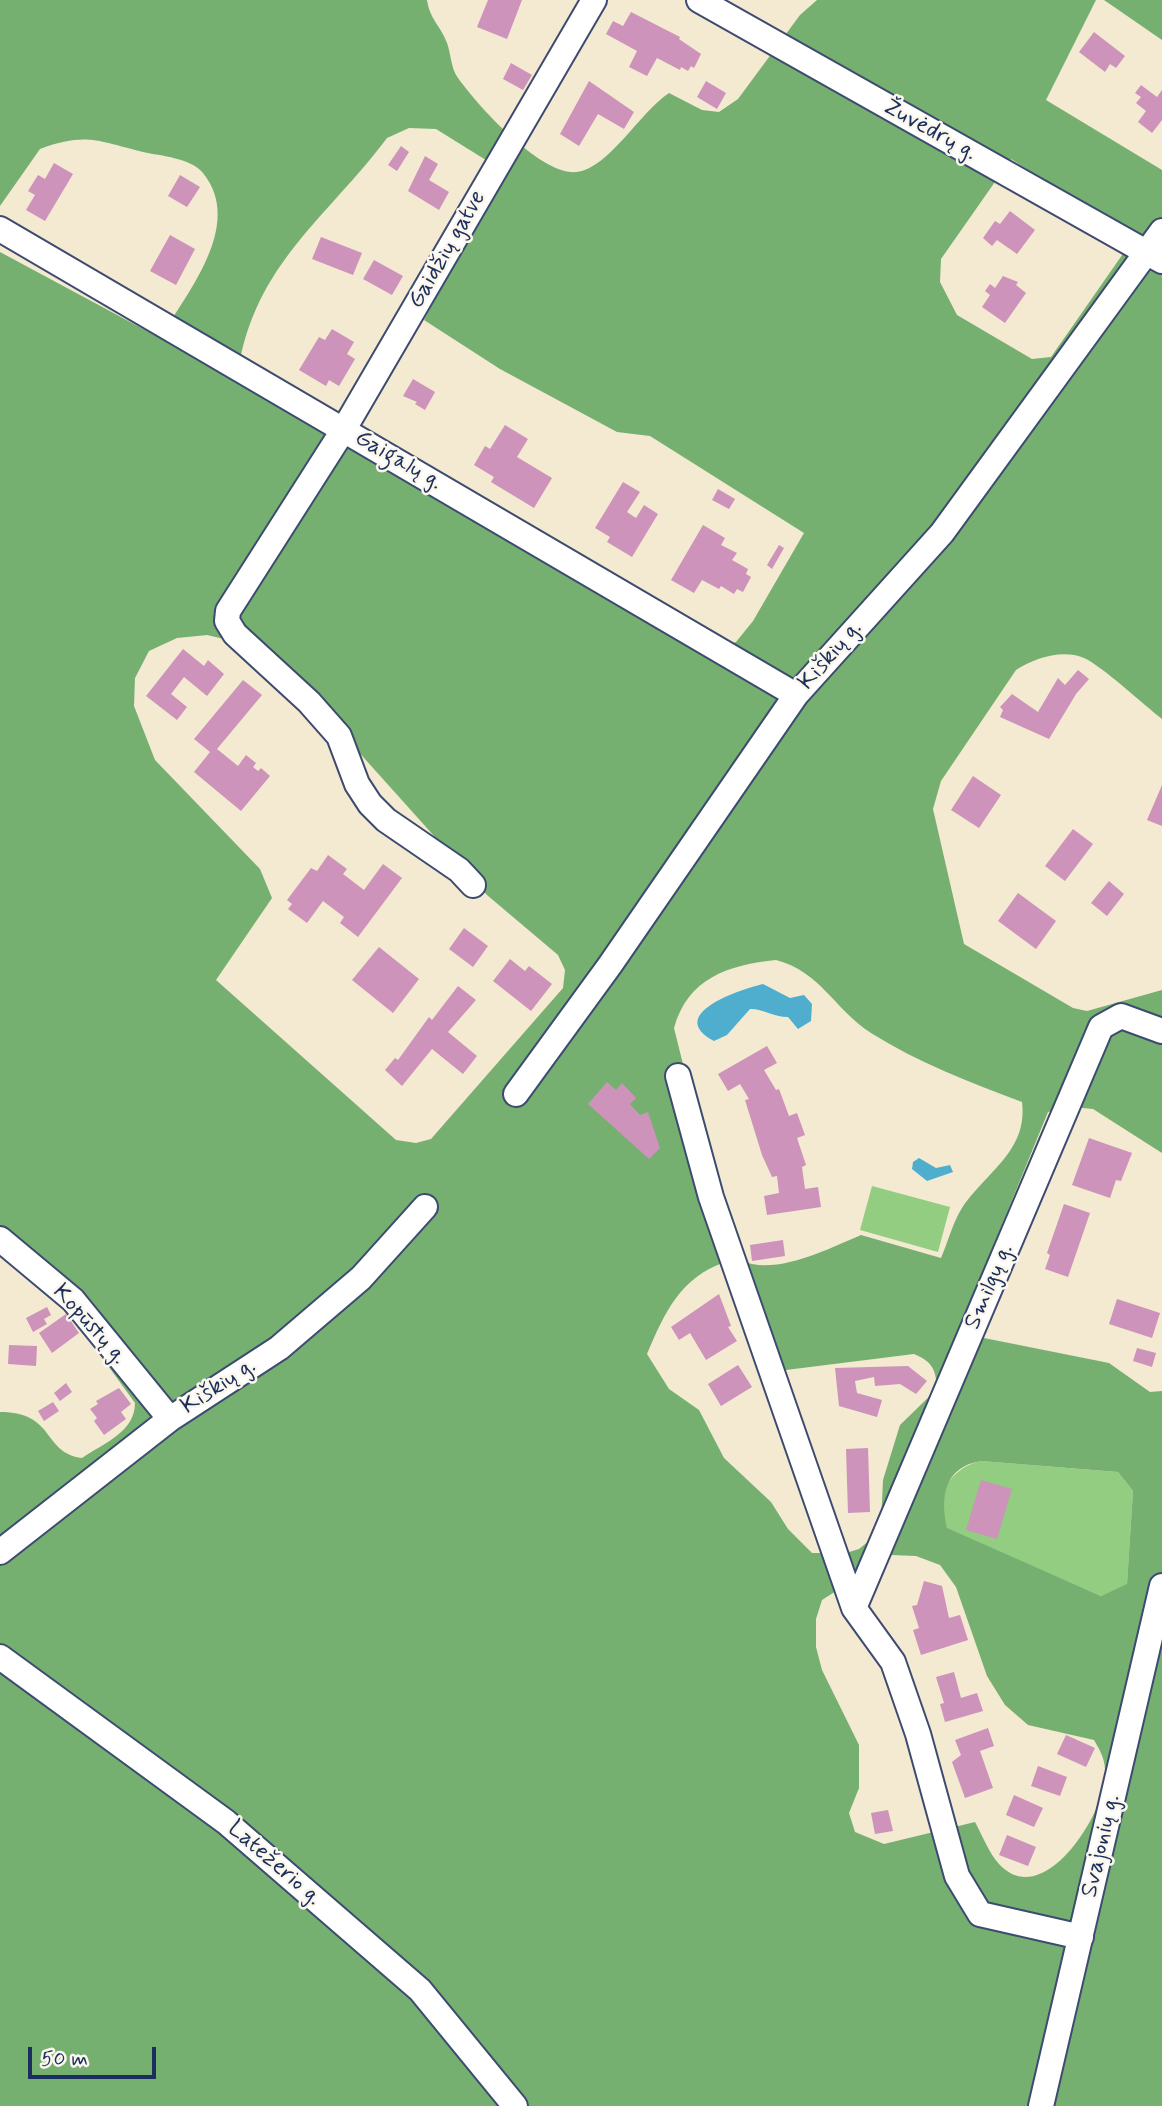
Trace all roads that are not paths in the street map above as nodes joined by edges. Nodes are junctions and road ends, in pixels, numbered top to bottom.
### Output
1 (594, 0) edge
2 (699, 0) edge
3 (0, 229) edge
4 (1162, 231) edge
5 (1154, 257) edge
6 (344, 429) junction
7 (796, 695) junction
8 (473, 885) dead end
9 (1162, 1031) edge
10 (678, 1076) dead end
11 (516, 1094) dead end
12 (425, 1208) dead end
13 (0, 1239) edge
14 (170, 1419) junction
15 (0, 1552) edge
16 (1162, 1586) edge
17 (854, 1608) junction
18 (0, 1657) edge
19 (1081, 1937) junction
20 (515, 2106) edge
21 (1041, 2106) edge

1 - 6 street, Gaidžių gatve
2 - 5 street, Žuvėdrų g.
3 - 6 street, Gaigalų g.
4 - 5 street, Kiškių g.
5 - 7 street, Kiškių g.
6 - 7 street, Gaigalų g.
6 - 8 street, Gaidžių gatve
7 - 11 street, Kiškių g.
9 - 17 street, Smilgų g.
10 - 17 street
12 - 14 street, Kiškių g.
13 - 14 street, Kopūstų g.
14 - 15 street, Kiškių g.
16 - 19 street, Svajonių g.
17 - 19 street
18 - 20 street, Latežerio g.
19 - 21 street, Svajonių g.

